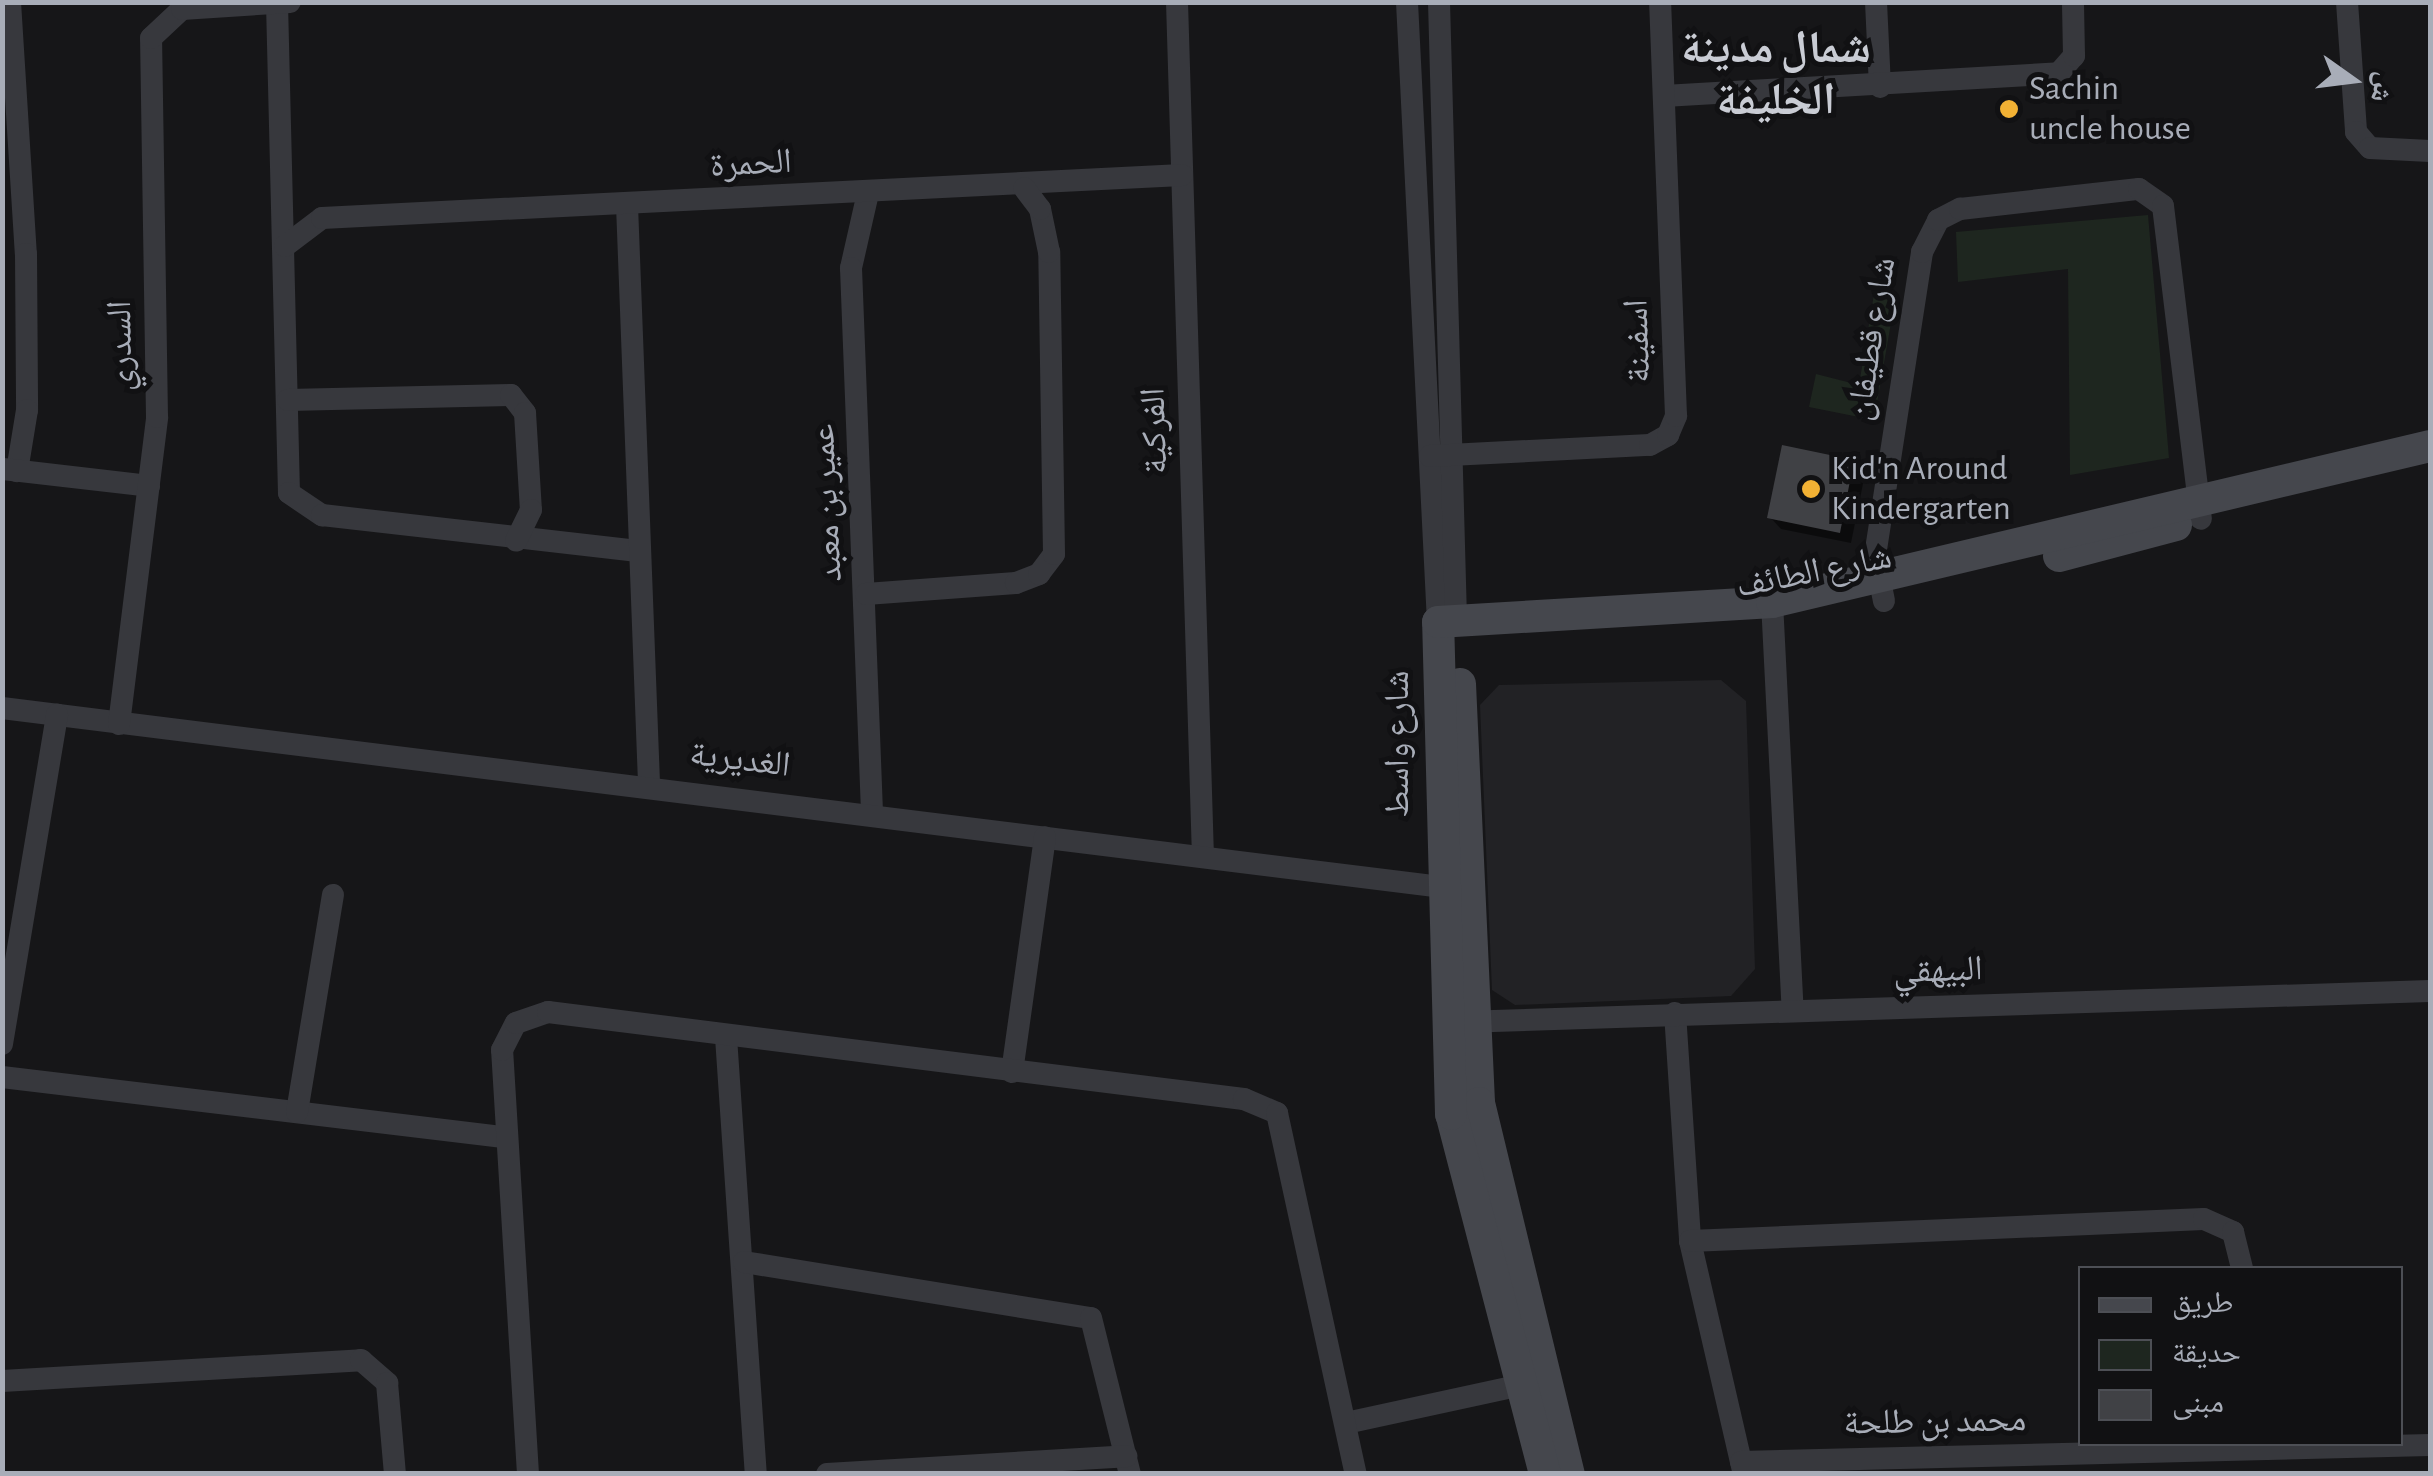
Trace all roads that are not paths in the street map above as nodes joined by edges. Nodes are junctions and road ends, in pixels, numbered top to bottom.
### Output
1 (10, 2) edge
2 (290, 2) edge
3 (1176, 2) edge
4 (1407, 2) edge
5 (1438, 2) edge
6 (1660, 2) edge
7 (1876, 2) edge
8 (2073, 2) edge
9 (2347, 2) edge
10 (278, 3) edge
11 (206, 4) edge
12 (1880, 87) junction
13 (1664, 96) junction
14 (2430, 151) edge
15 (1182, 175) junction
16 (1024, 188) junction
17 (868, 194) junction
18 (284, 197) junction
19 (627, 205) junction
20 (322, 218) junction
21 (285, 246) junction
22 (288, 400) junction
23 (2430, 446) edge
24 (1454, 454) junction
25 (1430, 456) junction
26 (2430, 466) edge
27 (10, 470) edge
28 (149, 486) junction
29 (2198, 508) junction
30 (516, 541) junction
31 (640, 551) junction
32 (1880, 591) junction
33 (866, 594) junction
34 (1773, 612) junction
35 (1447, 630) junction
36 (2, 708) edge
37 (57, 715) junction
38 (119, 724) junction
39 (649, 784) junction
40 (872, 812) junction
41 (1045, 837) junction
42 (1202, 857) junction
43 (1453, 889) junction
44 (333, 895) dead end
45 (2430, 991) edge
46 (1793, 1010) junction
47 (1675, 1013) junction
48 (1459, 1022) junction
49 (726, 1037) junction
50 (2, 1044) edge
51 (1012, 1072) junction
52 (2, 1077) edge
53 (297, 1112) junction
54 (503, 1136) junction
55 (1690, 1241) junction
56 (744, 1262) junction
57 (2242, 1266) edge
58 (2, 1381) edge
59 (1533, 1383) junction
60 (1346, 1424) junction
61 (2403, 1444) edge
62 (2430, 1444) edge
63 (2247, 1446) edge
64 (1128, 1465) edge
65 (1743, 1468) edge
66 (395, 1474) edge
67 (528, 1474) edge
68 (756, 1474) edge
69 (827, 1474) edge
70 (1356, 1474) edge
71 (1545, 1474) edge
72 (1569, 1474) edge

1 - 27 street
2 - 10 street
3 - 15 street, الفركية
4 - 25 street, شارع واسط
5 - 24 street, شارع واسط
6 - 13 street, اسفينة
7 - 12 street
8 - 12 street
9 - 14 street
10 - 11 street
10 - 18 street
11 - 28 street, السدري
12 - 13 street
13 - 24 street, اسفينة
15 - 16 street, الحمرة
15 - 42 street, الفركية
16 - 17 street, الحمرة
16 - 33 street
17 - 19 street, الحمرة
17 - 33 street, عمير بن معبد
18 - 20 street
18 - 21 street
19 - 20 street, الحمرة
19 - 31 street
20 - 21 street
21 - 22 street
22 - 30 street
22 - 30 street
23 - 29 street, شارع الطائف
24 - 25 street, اسفينة
24 - 35 street, شارع واسط
25 - 35 street, شارع واسط
26 - 29 street, شارع الطائف
27 - 28 street
28 - 38 street, السدري
29 - 32 street, شارع الطائف
29 - 32 street, شارع قطيفان
30 - 31 street
31 - 39 street
32 - 34 street, شارع الطائف
33 - 40 street, عمير بن معبد
34 - 35 street, شارع الطائف
34 - 46 street
35 - 43 street, شارع واسط
36 - 37 street, الغديرية
37 - 38 street, الغديرية
37 - 50 street
38 - 39 street, الغديرية
39 - 40 street, الغديرية
40 - 41 street, الغديرية
41 - 42 street, الغديرية
41 - 51 street
42 - 43 street, الغديرية
43 - 48 street, شارع واسط
44 - 53 street
45 - 46 street, البيهقي
46 - 47 street, البيهقي
47 - 48 street, البيهقي
47 - 55 street
48 - 59 street, شارع واسط
49 - 51 street
49 - 54 street
49 - 56 street
51 - 60 street
52 - 53 street
53 - 54 street
54 - 67 street
55 - 57 street
55 - 65 street
56 - 64 street
56 - 68 street
58 - 66 street
59 - 60 street
59 - 71 street, شارع واسط
59 - 72 street, شارع واسط
60 - 70 street
61 - 62 street, محمد بن طلحة
63 - 65 street, محمد بن طلحة
64 - 69 street

